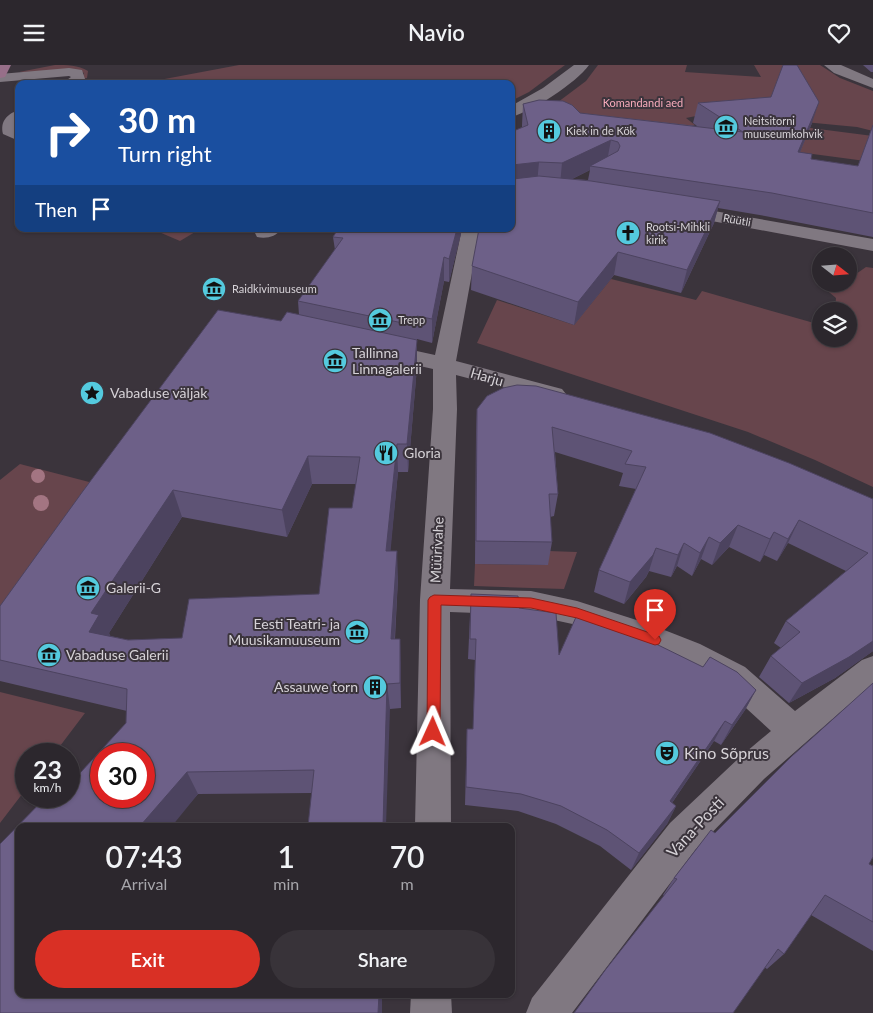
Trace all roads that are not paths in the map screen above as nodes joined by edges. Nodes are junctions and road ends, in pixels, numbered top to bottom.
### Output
1 (41, 65) edge
2 (582, 65) edge
3 (831, 65) edge
4 (1, 72) edge
5 (76, 80) edge
6 (873, 84) edge
7 (515, 110) edge
8 (15, 117) edge
9 (15, 134) edge
10 (664, 208) edge
11 (470, 232) edge
12 (873, 245) edge
13 (357, 345) edge
14 (444, 365) junction
15 (572, 399) edge
16 (434, 600) junction
17 (873, 669) edge
18 (794, 731) junction
19 (433, 823) edge
20 (431, 998) edge
21 (431, 1013) edge
22 (547, 1013) edge

1 - 4 street
2 - 7 street
3 - 6 street
4 - 5 street
8 - 9 street
10 - 12 street, Rüütli
11 - 14 street
13 - 14 street, Harju
14 - 15 street, Harju
14 - 16 street, Müürivahe
16 - 18 street
16 - 19 street, Müürivahe
17 - 18 street, Vana-Posti
18 - 22 street, Vana-Posti
20 - 21 street

